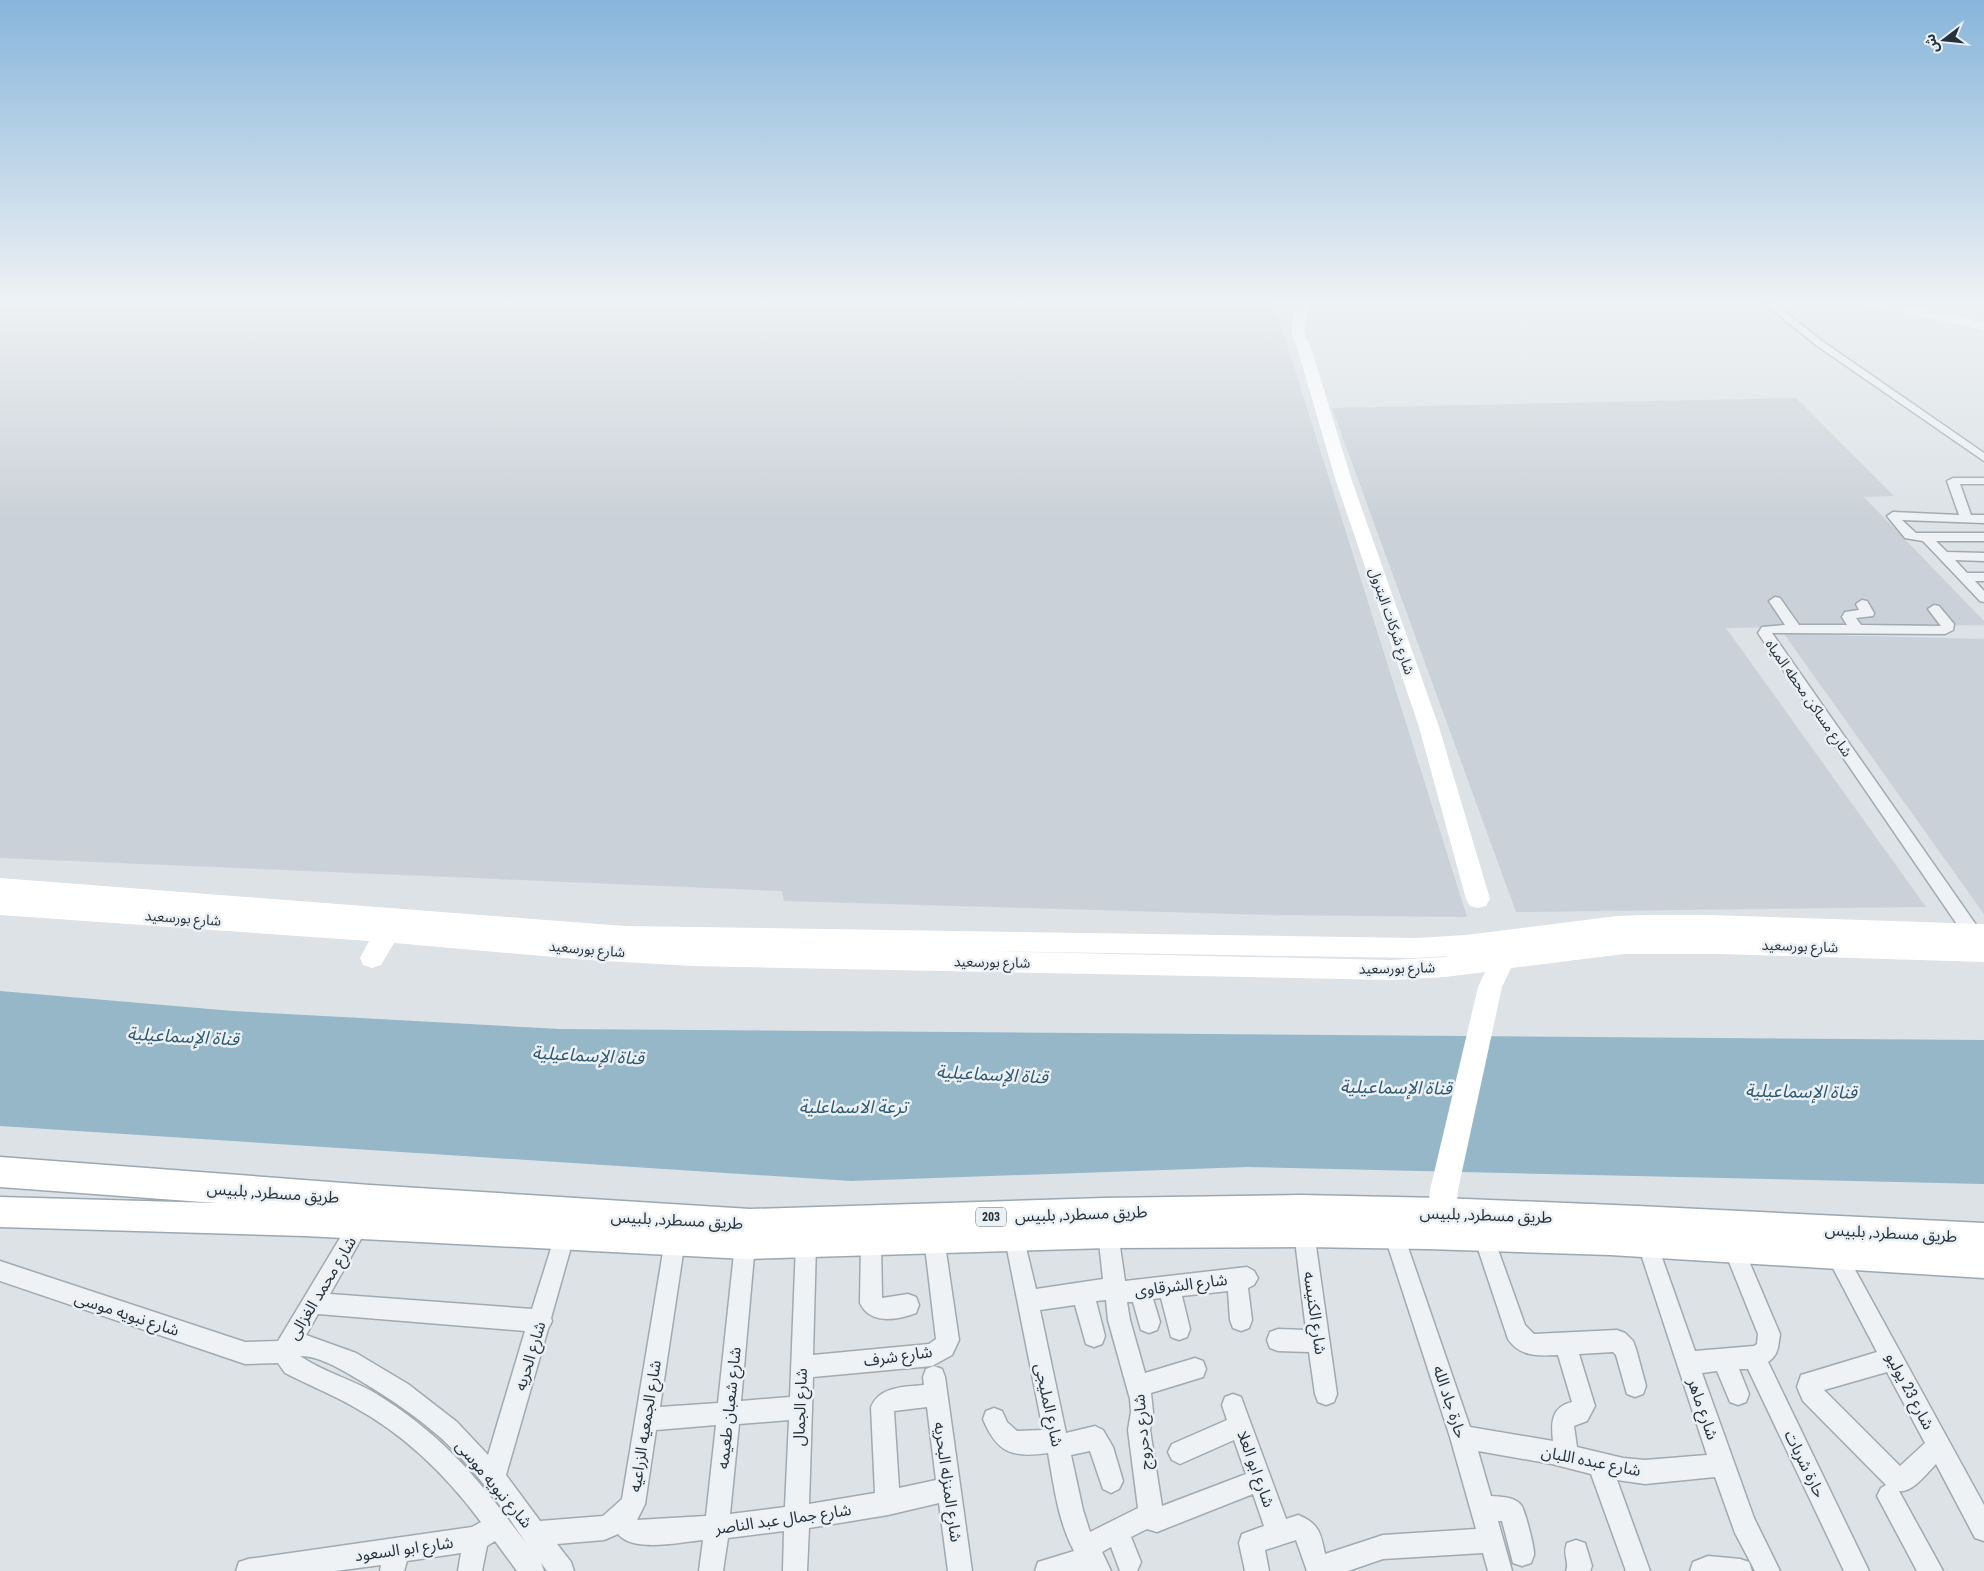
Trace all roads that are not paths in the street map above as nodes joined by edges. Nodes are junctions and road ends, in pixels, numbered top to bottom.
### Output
1 (1312, 373) edge
2 (1863, 373) edge
3 (1984, 458) edge
4 (1984, 480) edge
5 (1966, 518) junction
6 (1984, 519) edge
7 (1926, 537) junction
8 (1984, 537) edge
9 (1945, 556) junction
10 (1984, 556) edge
11 (1964, 577) junction
12 (1984, 577) edge
13 (1984, 598) edge
14 (1775, 601) dead end
15 (1862, 604) dead end
16 (1934, 609) dead end
17 (1795, 629) junction
18 (1858, 630) junction
19 (0, 887) edge
20 (1478, 899) dead end
21 (0, 905) edge
22 (387, 933) junction
23 (1980, 940) edge
24 (372, 958) dead end
25 (1503, 959) junction
26 (1462, 965) junction
27 (1488, 998) junction
28 (0, 1172) edge
29 (1443, 1201) junction
30 (0, 1212) edge
31 (359, 1225) junction
32 (1304, 1232) junction
33 (1108, 1233) junction
34 (565, 1234) junction
35 (1014, 1234) junction
36 (1394, 1234) junction
37 (1484, 1237) junction
38 (934, 1238) junction
39 (1984, 1238) edge
40 (675, 1240) junction
41 (871, 1241) junction
42 (1647, 1242) junction
43 (745, 1244) junction
44 (806, 1244) junction
45 (1733, 1247) junction
46 (1835, 1253) junction
47 (1984, 1262) edge
48 (0, 1271) edge
49 (1169, 1287) junction
50 (1140, 1290) junction
51 (1115, 1291) junction
52 (1083, 1293) junction
53 (1028, 1301) junction
54 (313, 1303) junction
55 (908, 1305) dead end
56 (1242, 1320) dead end
57 (540, 1321) junction
58 (1149, 1322) dead end
59 (1179, 1329) dead end
60 (1094, 1336) dead end
61 (1278, 1340) dead end
62 (1319, 1341) junction
63 (1565, 1343) junction
64 (284, 1350) junction
65 (1890, 1354) junction
66 (1754, 1357) junction
67 (1723, 1360) junction
68 (1688, 1363) junction
69 (801, 1367) junction
70 (1195, 1370) dead end
71 (1138, 1386) junction
72 (1635, 1386) dead end
73 (1326, 1394) dead end
74 (1738, 1394) dead end
75 (800, 1408) junction
76 (729, 1413) junction
77 (647, 1419) junction
78 (994, 1420) dead end
79 (1462, 1437) junction
80 (1057, 1443) junction
81 (1939, 1445) junction
82 (1180, 1452) dead end
83 (1567, 1456) junction
84 (1600, 1465) junction
85 (1722, 1465) junction
86 (493, 1478) junction
87 (1260, 1480) junction
88 (1110, 1481) dead end
89 (949, 1489) junction
90 (1889, 1496) dead end
91 (888, 1503) junction
92 (1482, 1508) junction
93 (623, 1518) junction
94 (1143, 1518) dead end
95 (796, 1519) junction
96 (497, 1525) junction
97 (717, 1528) junction
98 (1984, 1529) edge
99 (1117, 1532) junction
100 (1279, 1533) junction
101 (534, 1534) junction
102 (476, 1539) junction
103 (1491, 1540) junction
104 (1522, 1554) dead end
105 (1092, 1559) edge
106 (394, 1561) edge
107 (1130, 1562) dead end
108 (321, 1566) edge
109 (1341, 1567) edge
110 (255, 1571) edge
111 (470, 1571) edge
112 (532, 1571) edge
113 (562, 1571) edge
114 (711, 1571) edge
115 (795, 1571) edge
116 (960, 1571) edge
117 (1047, 1571) edge
118 (1257, 1571) edge
119 (1500, 1571) edge
120 (1638, 1571) edge
121 (1702, 1571) edge
122 (1740, 1571) edge
123 (1768, 1571) edge
124 (1857, 1571) edge
125 (1931, 1571) edge

1 - 20 main road, شارع شركات البترول
2 - 3 street
4 - 5 street
5 - 6 street
5 - 7 street
7 - 8 street
7 - 9 street
9 - 10 street
9 - 11 street
11 - 12 street
11 - 13 street
14 - 17 street
15 - 18 street
16 - 18 street, شارع مساكن محطه المياه
17 - 18 street, شارع مساكن محطه المياه
17 - 23 street, شارع مساكن محطه المياه
19 - 23 main road, شارع بورسعيد
21 - 22 main road, شارع بورسعيد
22 - 24 main road
22 - 26 main road, شارع بورسعيد
23 - 25 main road, شارع بورسعيد
25 - 26 main road, شارع بورسعيد
25 - 27 main road
26 - 27 main road
27 - 29 main road
28 - 29 main road, طريق مسطرد, بلبيس / 203
29 - 39 main road, طريق مسطرد, بلبيس / 203
30 - 31 main road, طريق مسطرد, بلبيس / 203
31 - 34 main road, طريق مسطرد, بلبيس / 203
31 - 54 street, شارع محمد الغزالى
32 - 33 main road, طريق مسطرد, بلبيس / 203
32 - 36 main road, طريق مسطرد, بلبيس / 203
32 - 62 street, شارع الكنيسه
33 - 35 main road, طريق مسطرد, بلبيس / 203
33 - 51 street, شارع دحروج
34 - 40 main road, طريق مسطرد, بلبيس / 203
34 - 57 street, شارع الحريه
35 - 38 main road, طريق مسطرد, بلبيس / 203
35 - 53 street, شارع المليجى
36 - 37 main road, طريق مسطرد, بلبيس / 203
36 - 79 street, حارة جاد الله
37 - 42 main road, طريق مسطرد, بلبيس / 203
37 - 63 street
38 - 41 main road, طريق مسطرد, بلبيس / 203
38 - 69 street, شارع شرف
40 - 43 main road, طريق مسطرد, بلبيس / 203
40 - 77 street, شارع الجمعيه الزراعيه
41 - 44 main road, طريق مسطرد, بلبيس / 203
41 - 55 street
42 - 45 main road, طريق مسطرد, بلبيس / 203
42 - 68 street, شارع ماهر
43 - 44 main road, طريق مسطرد, بلبيس / 203
43 - 76 street, شارع شعبان طعيمه
44 - 69 street, شارع الجمال
45 - 46 main road, طريق مسطرد, بلبيس / 203
45 - 66 street
46 - 47 main road, طريق مسطرد, بلبيس / 203
46 - 65 street, شارع 23 يوليو
48 - 64 street, شارع نبويه موسى
49 - 50 street, شارع الشرقاوى
49 - 56 street, شارع الشرقاوى
49 - 59 street
50 - 51 street, شارع الشرقاوى
50 - 58 street
51 - 52 street, شارع الشرقاوى
51 - 71 street, شارع دحروج
52 - 53 street, شارع الشرقاوى
52 - 60 street
53 - 80 street, شارع المليجى
54 - 57 street
54 - 64 street, شارع محمد الغزالى
57 - 86 street, شارع الحريه
61 - 62 street
62 - 73 street, شارع الكنيسه
63 - 72 street
63 - 83 street
64 - 86 street, شارع نبويه موسى
64 - 96 street, شارع نبويه موسى
65 - 81 street, شارع 23 يوليو
65 - 81 street
66 - 67 street
66 - 124 street, حارة شربات
67 - 68 street
67 - 74 street
68 - 85 street, شارع ماهر
69 - 75 street, شارع الجمال
70 - 71 street
71 - 87 street, شارع دحروج
75 - 76 street
75 - 95 street, شارع الجمال
76 - 77 street
76 - 97 street, شارع شعبان طعيمه
77 - 93 street, شارع الجمعيه الزراعيه
78 - 80 street
79 - 83 street, شارع عبده اللبان
79 - 92 street, حارة جاد الله
80 - 88 street
80 - 105 street, شارع المليجى
81 - 98 street, شارع 23 يوليو
82 - 87 street, شارع ابو العلا
83 - 84 street, شارع عبده اللبان
84 - 85 street, شارع عبده اللبان
84 - 120 street
85 - 123 street, شارع ماهر
86 - 101 street, شارع نبويه موسى
87 - 100 street, شارع ابو العلا
89 - 91 street, شارع جمال عبد الناصر
89 - 91 street, شارع المنزله البحريه
89 - 116 street, شارع المنزله البحريه
90 - 125 street
91 - 95 street, شارع جمال عبد الناصر
92 - 103 street, حارة جاد الله
92 - 104 street
93 - 97 street, شارع جمال عبد الناصر
93 - 101 street
94 - 99 street
95 - 97 street, شارع جمال عبد الناصر
95 - 115 street, شارع الجمال
96 - 102 street, شارع ابو السعود
96 - 112 street, شارع نبويه موسى
97 - 114 street, شارع شعبان طعيمه
99 - 105 street
99 - 107 street
100 - 109 street
100 - 118 street
101 - 113 street, شارع نبويه موسى
102 - 106 street, شارع ابو السعود
102 - 111 street
103 - 109 street
103 - 119 street, حارة جاد الله
105 - 117 street
106 - 108 street, شارع ابو السعود
108 - 110 street, شارع ابو السعود
121 - 122 street

